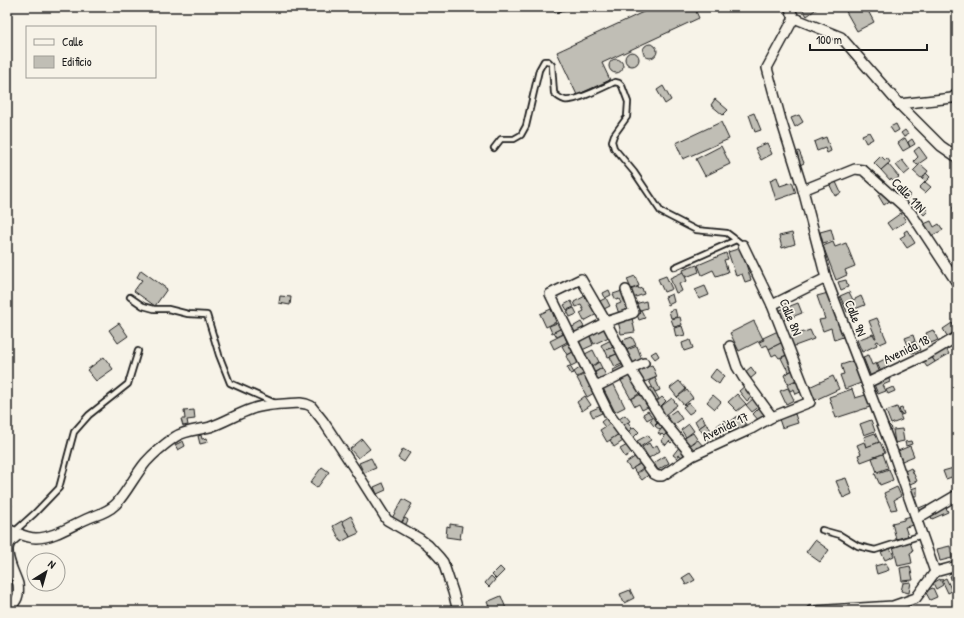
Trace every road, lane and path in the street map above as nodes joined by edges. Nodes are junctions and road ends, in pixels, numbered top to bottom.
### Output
1 (789, 7) edge
2 (794, 18) junction
3 (957, 94) edge
4 (899, 104) junction
5 (494, 148) dead end
6 (957, 156) edge
7 (803, 190) junction
8 (740, 242) junction
9 (675, 267) dead end
10 (826, 278) junction
11 (957, 283) edge
12 (626, 290) dead end
13 (130, 297) dead end
14 (772, 305) junction
15 (606, 322) junction
16 (957, 337) edge
17 (572, 339) junction
18 (730, 346) dead end
19 (138, 351) dead end
20 (644, 363) dead end
21 (631, 370) junction
22 (867, 383) junction
23 (596, 387) junction
24 (810, 402) joint
25 (280, 405) junction
26 (772, 417) junction
27 (692, 456) junction
28 (957, 495) edge
29 (916, 519) junction
30 (822, 530) dead end
31 (14, 532) edge
32 (922, 535) junction
33 (957, 566) edge
34 (935, 572) junction
35 (19, 595) junction
36 (7, 604) edge
37 (8, 611) edge
38 (458, 611) edge
39 (812, 611) edge

1 - 2 street
2 - 4 street
2 - 7 street, Calle 9N
3 - 4 street
4 - 6 street
5 - 8 lane
7 - 10 street, Calle 9N
7 - 11 street, Calle 11N
8 - 9 lane
8 - 14 street, Calle 8N
10 - 14 street
10 - 22 street, Calle 9N
12 - 15 street
13 - 25 lane
14 - 24 street, Calle 8N
15 - 17 street
15 - 17 street
15 - 21 street
16 - 22 street, Avenida 18
17 - 23 street
18 - 26 street
19 - 31 lane
20 - 21 street
21 - 23 street
21 - 27 street
22 - 29 street, Calle 9N
23 - 27 street, Avenida 17
24 - 26 street, Avenida 17
25 - 31 street
25 - 38 street
26 - 27 street, Avenida 17
28 - 29 street
29 - 32 street, Calle 9N
30 - 32 lane
31 - 35 street
32 - 34 street, Calle 9N
33 - 34 street
34 - 39 street
35 - 36 street
35 - 37 street

